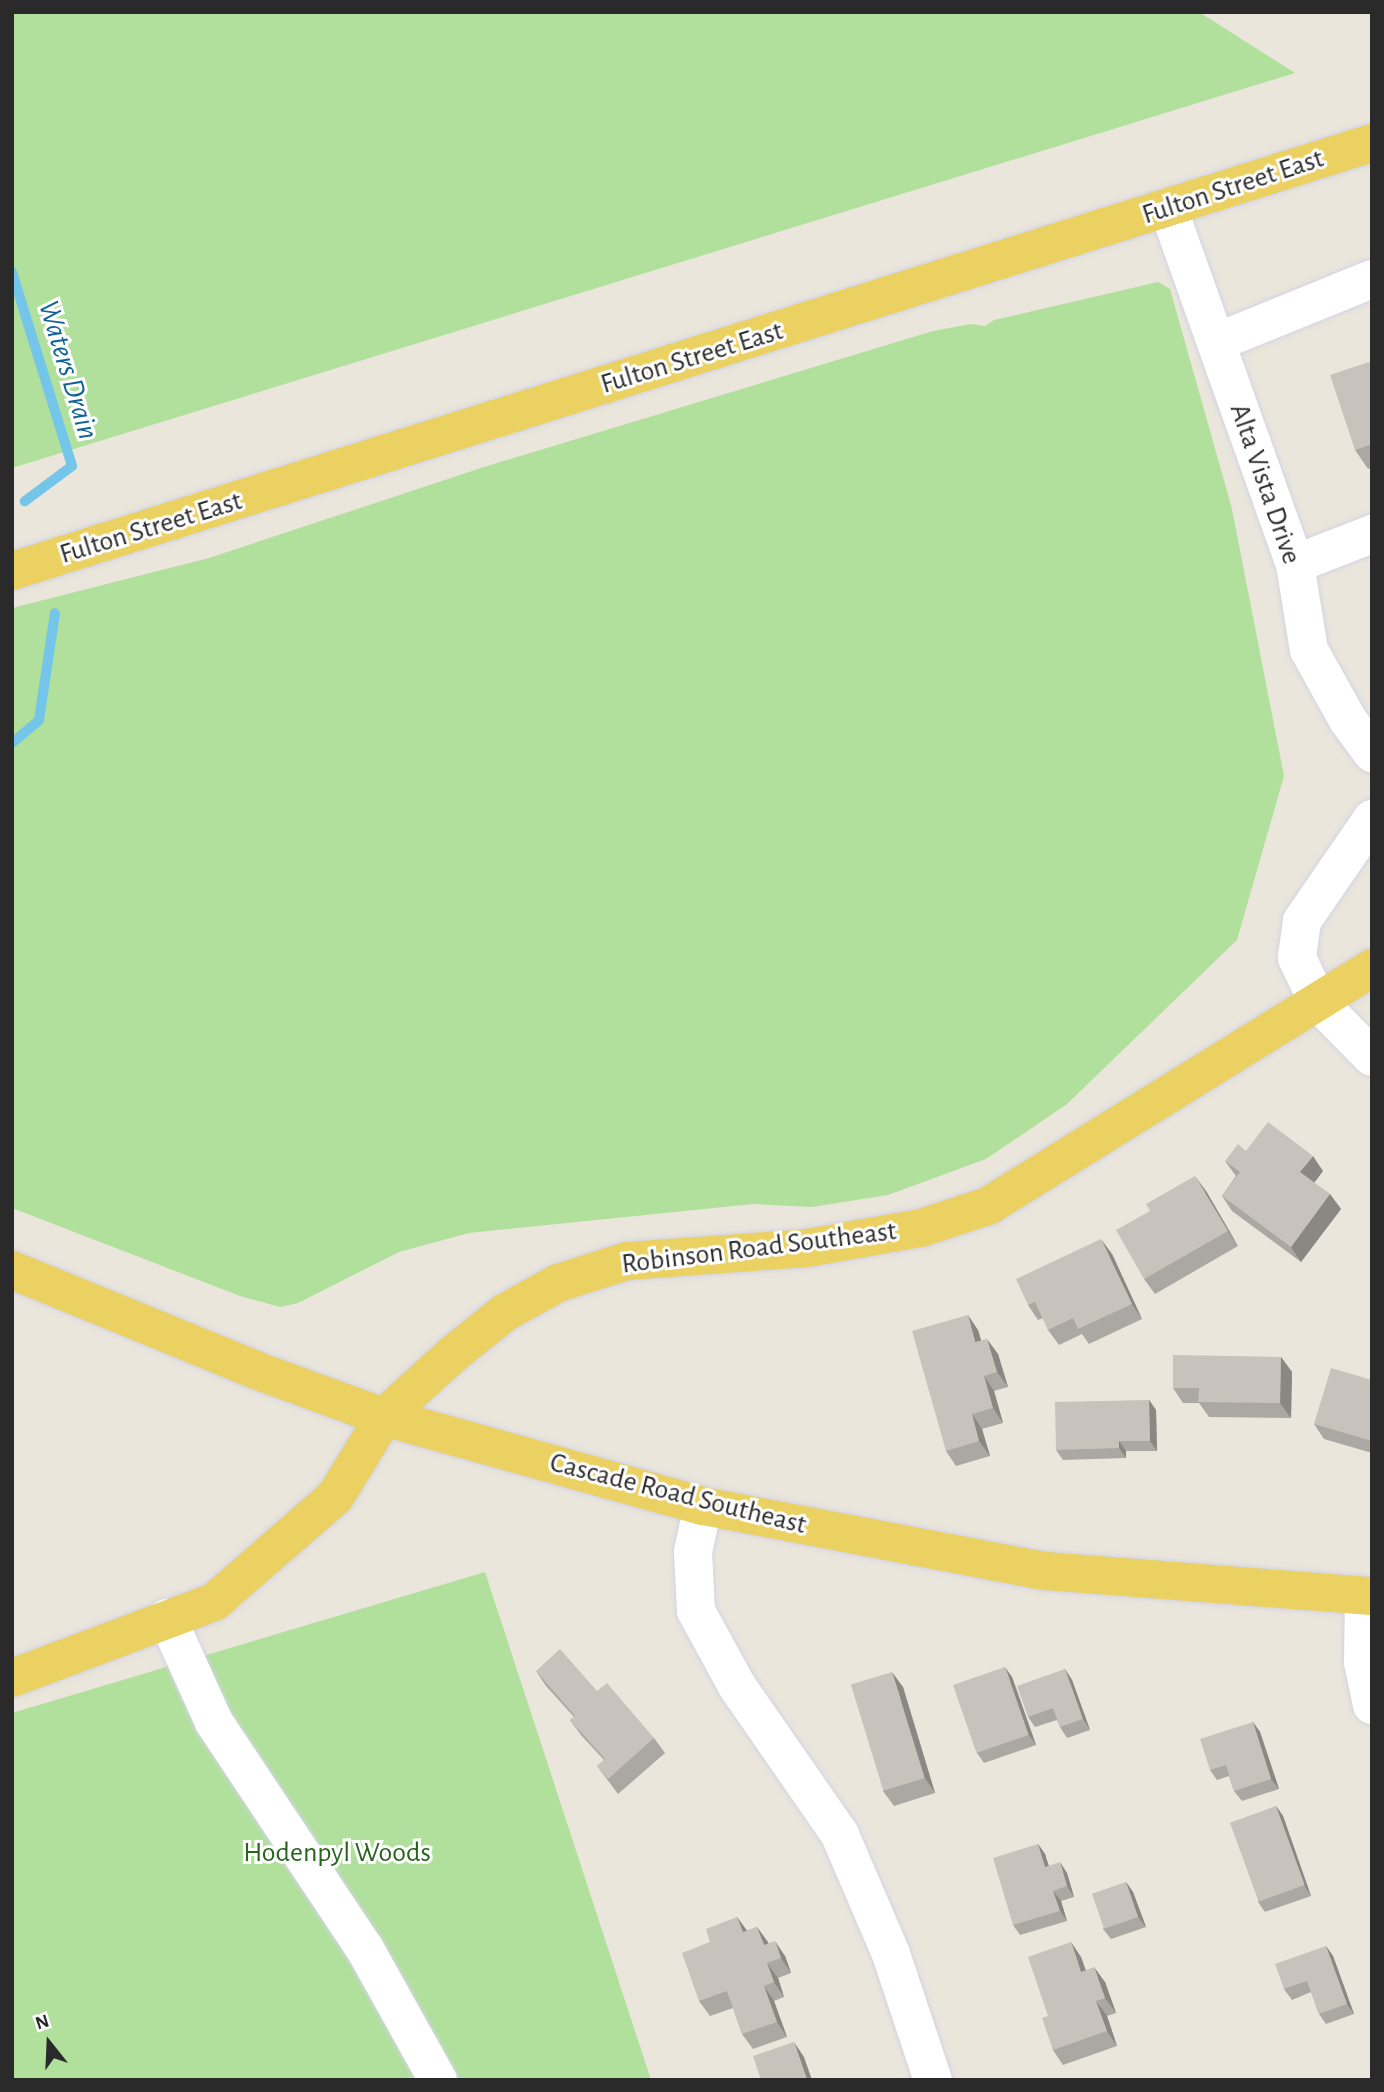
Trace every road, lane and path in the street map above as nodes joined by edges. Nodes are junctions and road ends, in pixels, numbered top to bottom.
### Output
1 (1372, 143) edge
2 (1168, 208) junction
3 (1372, 279) edge
4 (1217, 342) junction
5 (1372, 534) edge
6 (1295, 564) junction
7 (12, 571) edge
8 (1372, 753) edge
9 (1372, 819) edge
10 (1372, 968) edge
11 (1318, 1002) junction
12 (1372, 1057) edge
13 (12, 1270) edge
14 (384, 1417) junction
15 (703, 1506) junction
16 (1368, 1596) edge
17 (167, 1618) junction
18 (12, 1678) edge
19 (1372, 1705) edge
20 (438, 2080) edge
21 (933, 2080) edge

1 - 2 main road, Fulton Street East
2 - 4 street, Alta Vista Drive
2 - 7 main road, Fulton Street East
3 - 4 street
4 - 6 street, Alta Vista Drive
5 - 6 street
6 - 8 street, Alta Vista Drive
9 - 11 street
10 - 11 main road, Robinson Road Southeast
11 - 12 street
11 - 14 main road, Robinson Road Southeast
13 - 14 main road, Cascade Road Southeast
14 - 15 main road, Cascade Road Southeast
14 - 17 main road, Robinson Road Southeast
15 - 16 main road, Cascade Road Southeast
15 - 21 street
16 - 19 street
17 - 18 main road, Robinson Road Southeast
17 - 20 street

